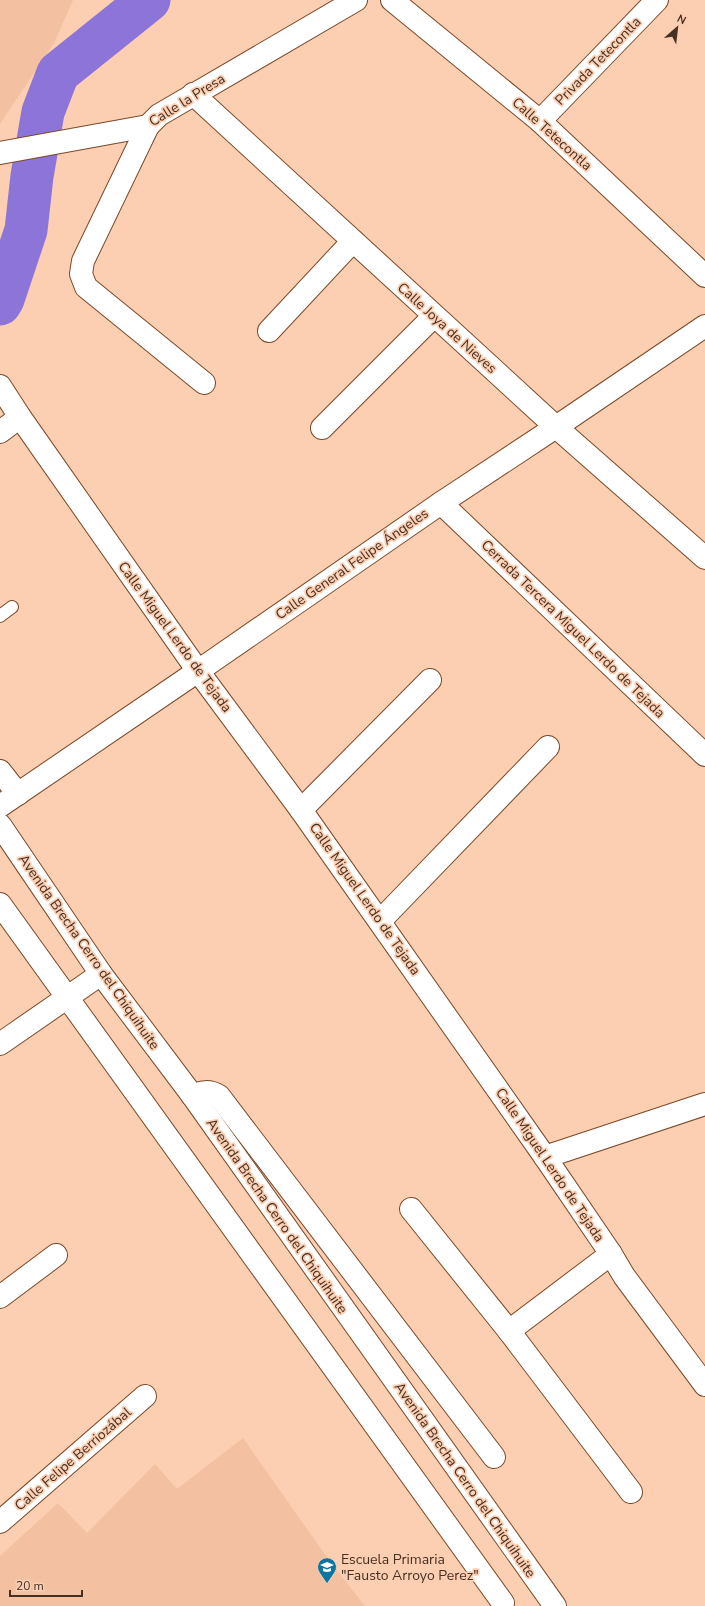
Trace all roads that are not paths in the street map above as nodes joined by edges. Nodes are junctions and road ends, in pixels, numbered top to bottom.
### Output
1 (356, 0) edge
2 (392, 0) edge
3 (657, 0) edge
4 (194, 94) junction
5 (540, 121) junction
6 (148, 126) junction
7 (10, 151) edge
8 (353, 241) junction
9 (705, 276) edge
10 (434, 316) junction
11 (705, 326) edge
12 (269, 331) dead end
13 (204, 383) dead end
14 (0, 386) edge
15 (19, 416) junction
16 (556, 427) junction
17 (322, 428) dead end
18 (0, 432) edge
19 (441, 503) junction
20 (701, 546) edge
21 (12, 607) dead end
22 (0, 616) edge
23 (198, 671) junction
24 (430, 680) dead end
25 (548, 747) dead end
26 (705, 755) edge
27 (0, 771) edge
28 (18, 794) junction
29 (0, 806) edge
30 (302, 810) junction
31 (0, 825) edge
32 (0, 904) edge
33 (380, 921) junction
34 (101, 974) junction
35 (67, 997) junction
36 (0, 1044) edge
37 (192, 1095) junction
38 (705, 1104) edge
39 (545, 1157) junction
40 (412, 1209) dead end
41 (611, 1254) junction
42 (56, 1255) dead end
43 (0, 1297) edge
44 (509, 1331) junction
45 (705, 1386) edge
46 (145, 1396) dead end
47 (494, 1457) dead end
48 (631, 1492) dead end
49 (0, 1522) edge
50 (503, 1603) dead end
51 (555, 1606) edge

1 - 4 street, Calle la Presa
2 - 5 street, Calle Tetecontla
3 - 5 street, Privada Tetecontla
4 - 6 street, Calle la Presa
4 - 8 street, Calle Joya de Nieves
5 - 9 street, Calle Tetecontla
6 - 7 street, Calle la Presa
6 - 13 street
8 - 10 street, Calle Joya de Nieves
8 - 12 street
10 - 16 street, Calle Joya de Nieves
10 - 17 street
11 - 16 street, Calle General Felipe Ángeles
14 - 15 street, Calle Miguel Lerdo de Tejada
15 - 18 street
15 - 23 street, Calle Miguel Lerdo de Tejada
16 - 19 street, Calle General Felipe Ángeles
16 - 20 street, Calle Joya de Nieves
19 - 23 street, Calle General Felipe Ángeles
19 - 26 street, Cerrada Tercera Miguel Lerdo de Tejada
21 - 22 lane
23 - 28 street, Calle General Felipe Ángeles
23 - 30 street, Calle Miguel Lerdo de Tejada
24 - 30 street
25 - 33 street
27 - 28 street
28 - 29 street, Calle General Felipe Ángeles
30 - 33 street, Calle Miguel Lerdo de Tejada
31 - 34 street, Avenida Brecha Cerro del Chiquihuite
32 - 35 street
33 - 39 street, Calle Miguel Lerdo de Tejada
34 - 35 street
34 - 37 street, Avenida Brecha Cerro del Chiquihuite
35 - 36 street
35 - 50 street
37 - 47 street
37 - 51 street, Avenida Brecha Cerro del Chiquihuite
38 - 39 street
39 - 41 street, Calle Miguel Lerdo de Tejada
40 - 44 street
41 - 44 street
41 - 45 street, Calle Miguel Lerdo de Tejada
42 - 43 street
44 - 48 street
46 - 49 street, Calle Felipe Berriozábal

